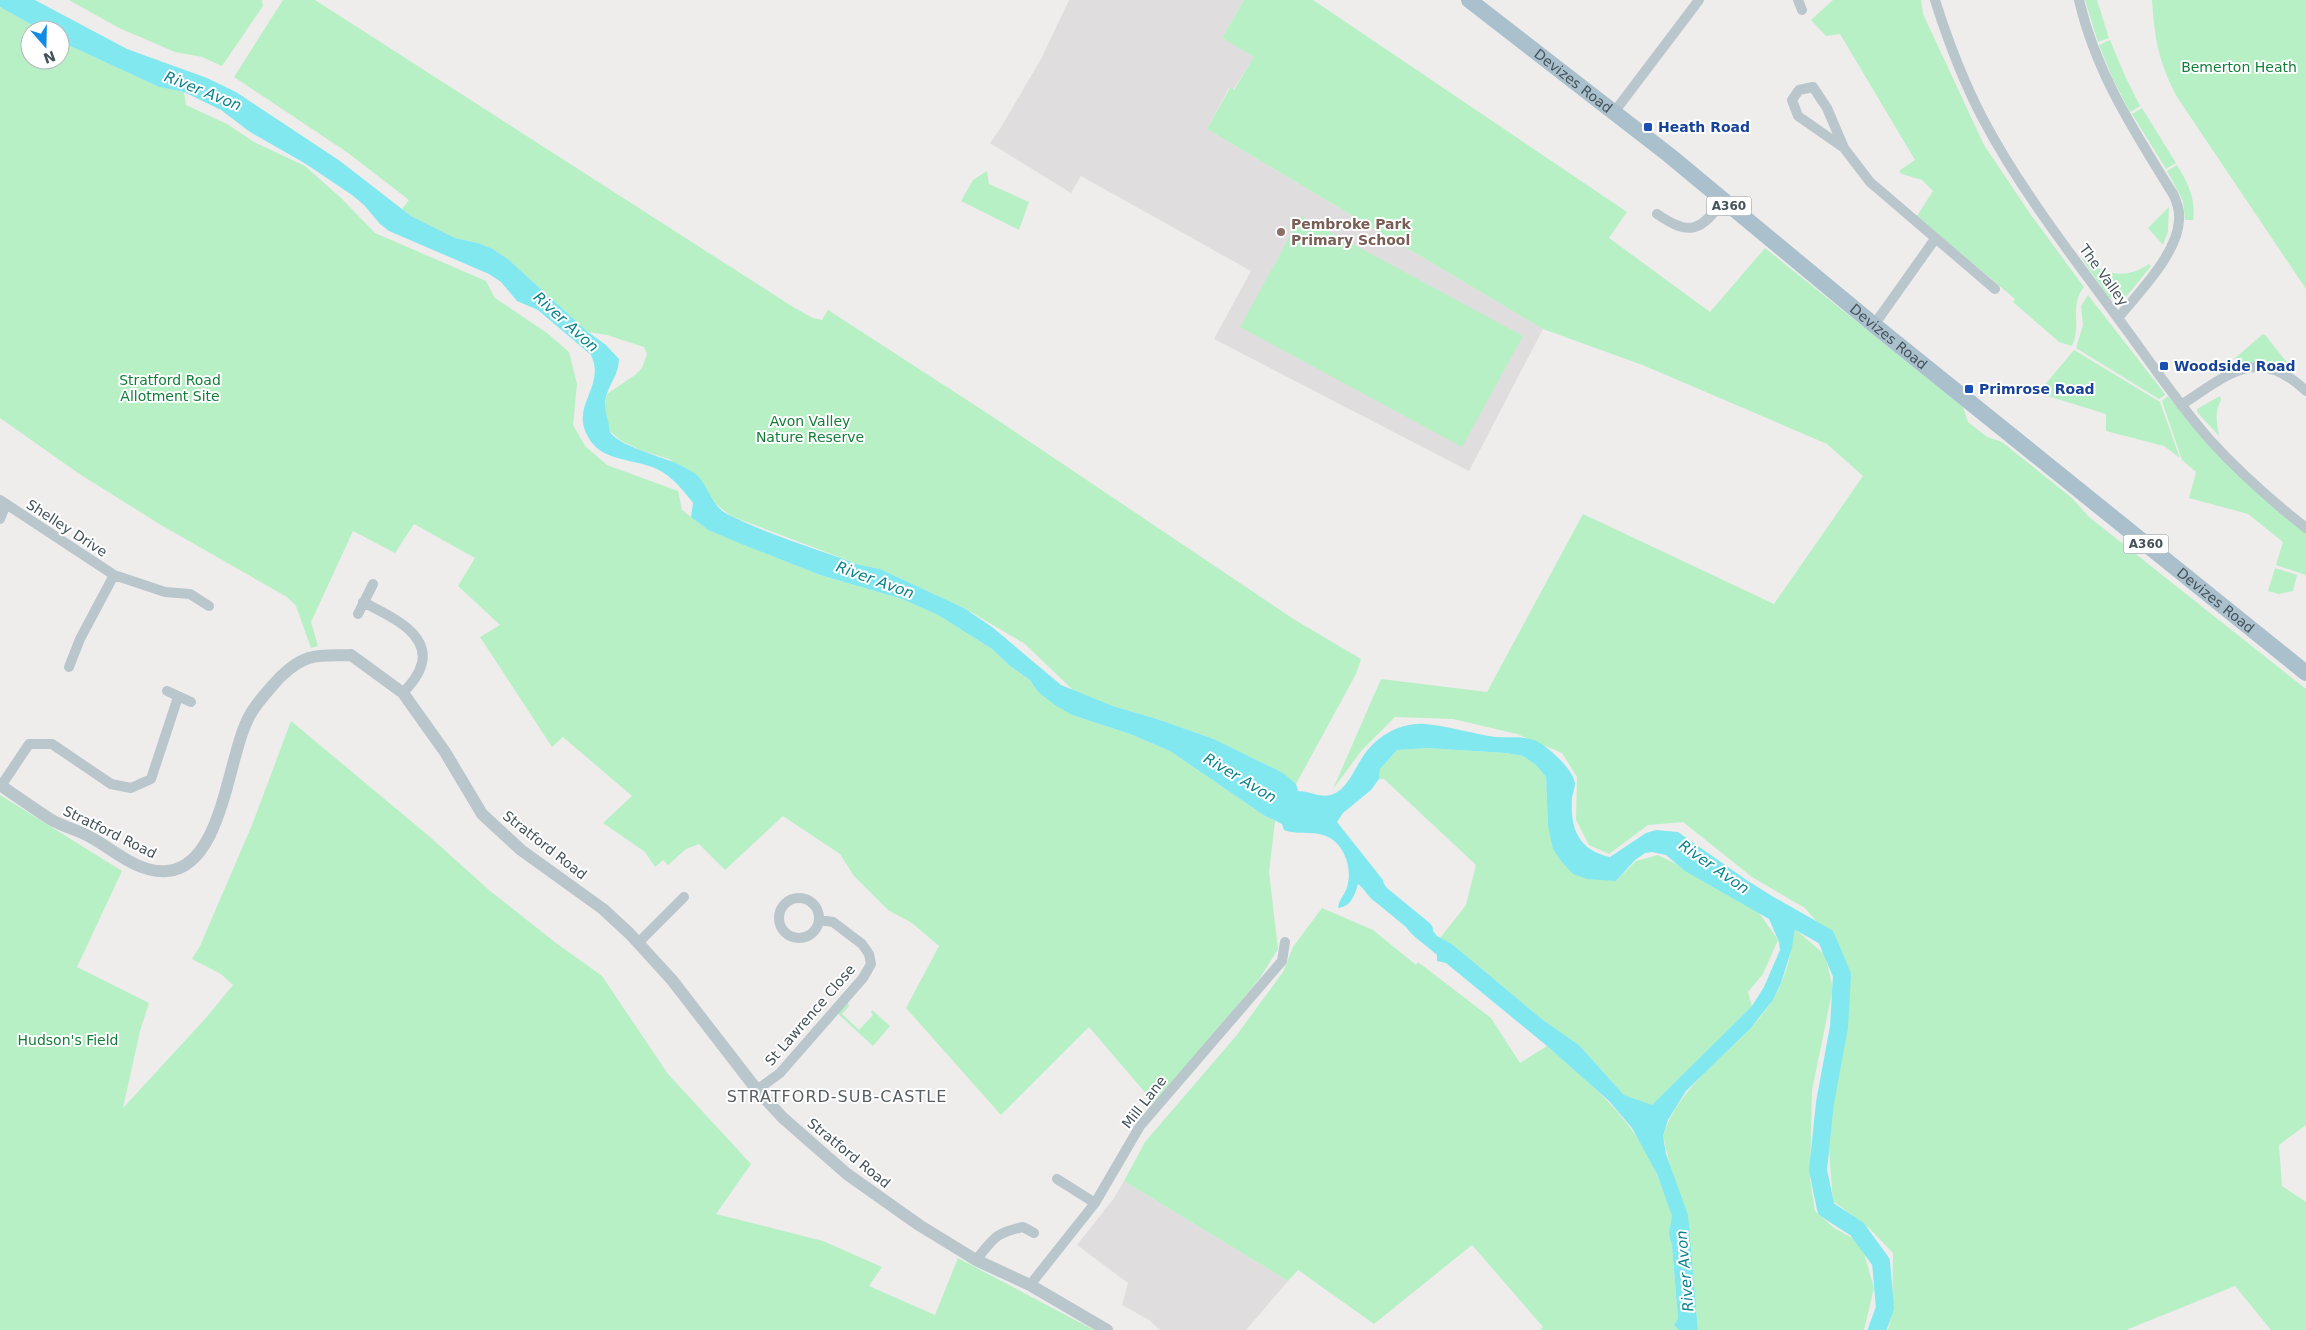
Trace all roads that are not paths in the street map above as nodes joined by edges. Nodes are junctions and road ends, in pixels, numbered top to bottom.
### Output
1 (1469, 0) edge
2 (1699, 0) edge
3 (1935, 0) edge
4 (2079, 0) edge
5 (1615, 112) junction
6 (1844, 148) junction
7 (1723, 201) junction
8 (1657, 214) dead end
9 (1935, 239) junction
10 (1995, 289) dead end
11 (2118, 318) junction
12 (1874, 326) junction
13 (2306, 391) edge
14 (2181, 405) junction
15 (3, 502) edge
16 (0, 519) edge
17 (2306, 528) edge
18 (114, 575) junction
19 (373, 584) dead end
20 (363, 602) junction
21 (209, 606) dead end
22 (358, 614) dead end
23 (70, 667) dead end
24 (2306, 673) edge
25 (167, 691) dead end
26 (403, 694) junction
27 (178, 697) junction
28 (192, 702) dead end
29 (1, 785) edge
30 (684, 897) dead end
31 (819, 920) junction
32 (1286, 942) dead end
33 (638, 943) junction
34 (758, 1090) junction
35 (1058, 1179) dead end
36 (1095, 1203) junction
37 (1034, 1233) dead end
38 (976, 1260) junction
39 (1030, 1285) junction
40 (1107, 1330) edge

1 - 5 main road, Devizes Road / A360
2 - 5 street
3 - 11 street, The Valley
4 - 11 street
5 - 7 main road, Devizes Road / A360
6 - 6 street
6 - 9 street
7 - 8 street
7 - 12 main road, Devizes Road / A360
9 - 10 street
9 - 12 street
11 - 14 street, The Valley
12 - 24 main road, Devizes Road / A360
13 - 14 street
14 - 17 street, The Valley
15 - 16 street
15 - 18 street, Shelley Drive
18 - 21 street, Shelley Drive
18 - 23 street, Shelley Drive
19 - 20 street
20 - 22 street
20 - 26 street
25 - 27 street
26 - 29 street, Stratford Road
26 - 33 street, Stratford Road
27 - 28 street
27 - 29 street
30 - 33 street
31 - 31 street
31 - 34 street, St Lawrence Close
32 - 36 street, Mill Lane
33 - 34 street, Stratford Road
34 - 38 street, Stratford Road
35 - 36 street
36 - 39 street, Mill Lane
37 - 38 street
38 - 39 street, Stratford Road
39 - 40 street, Stratford Road

